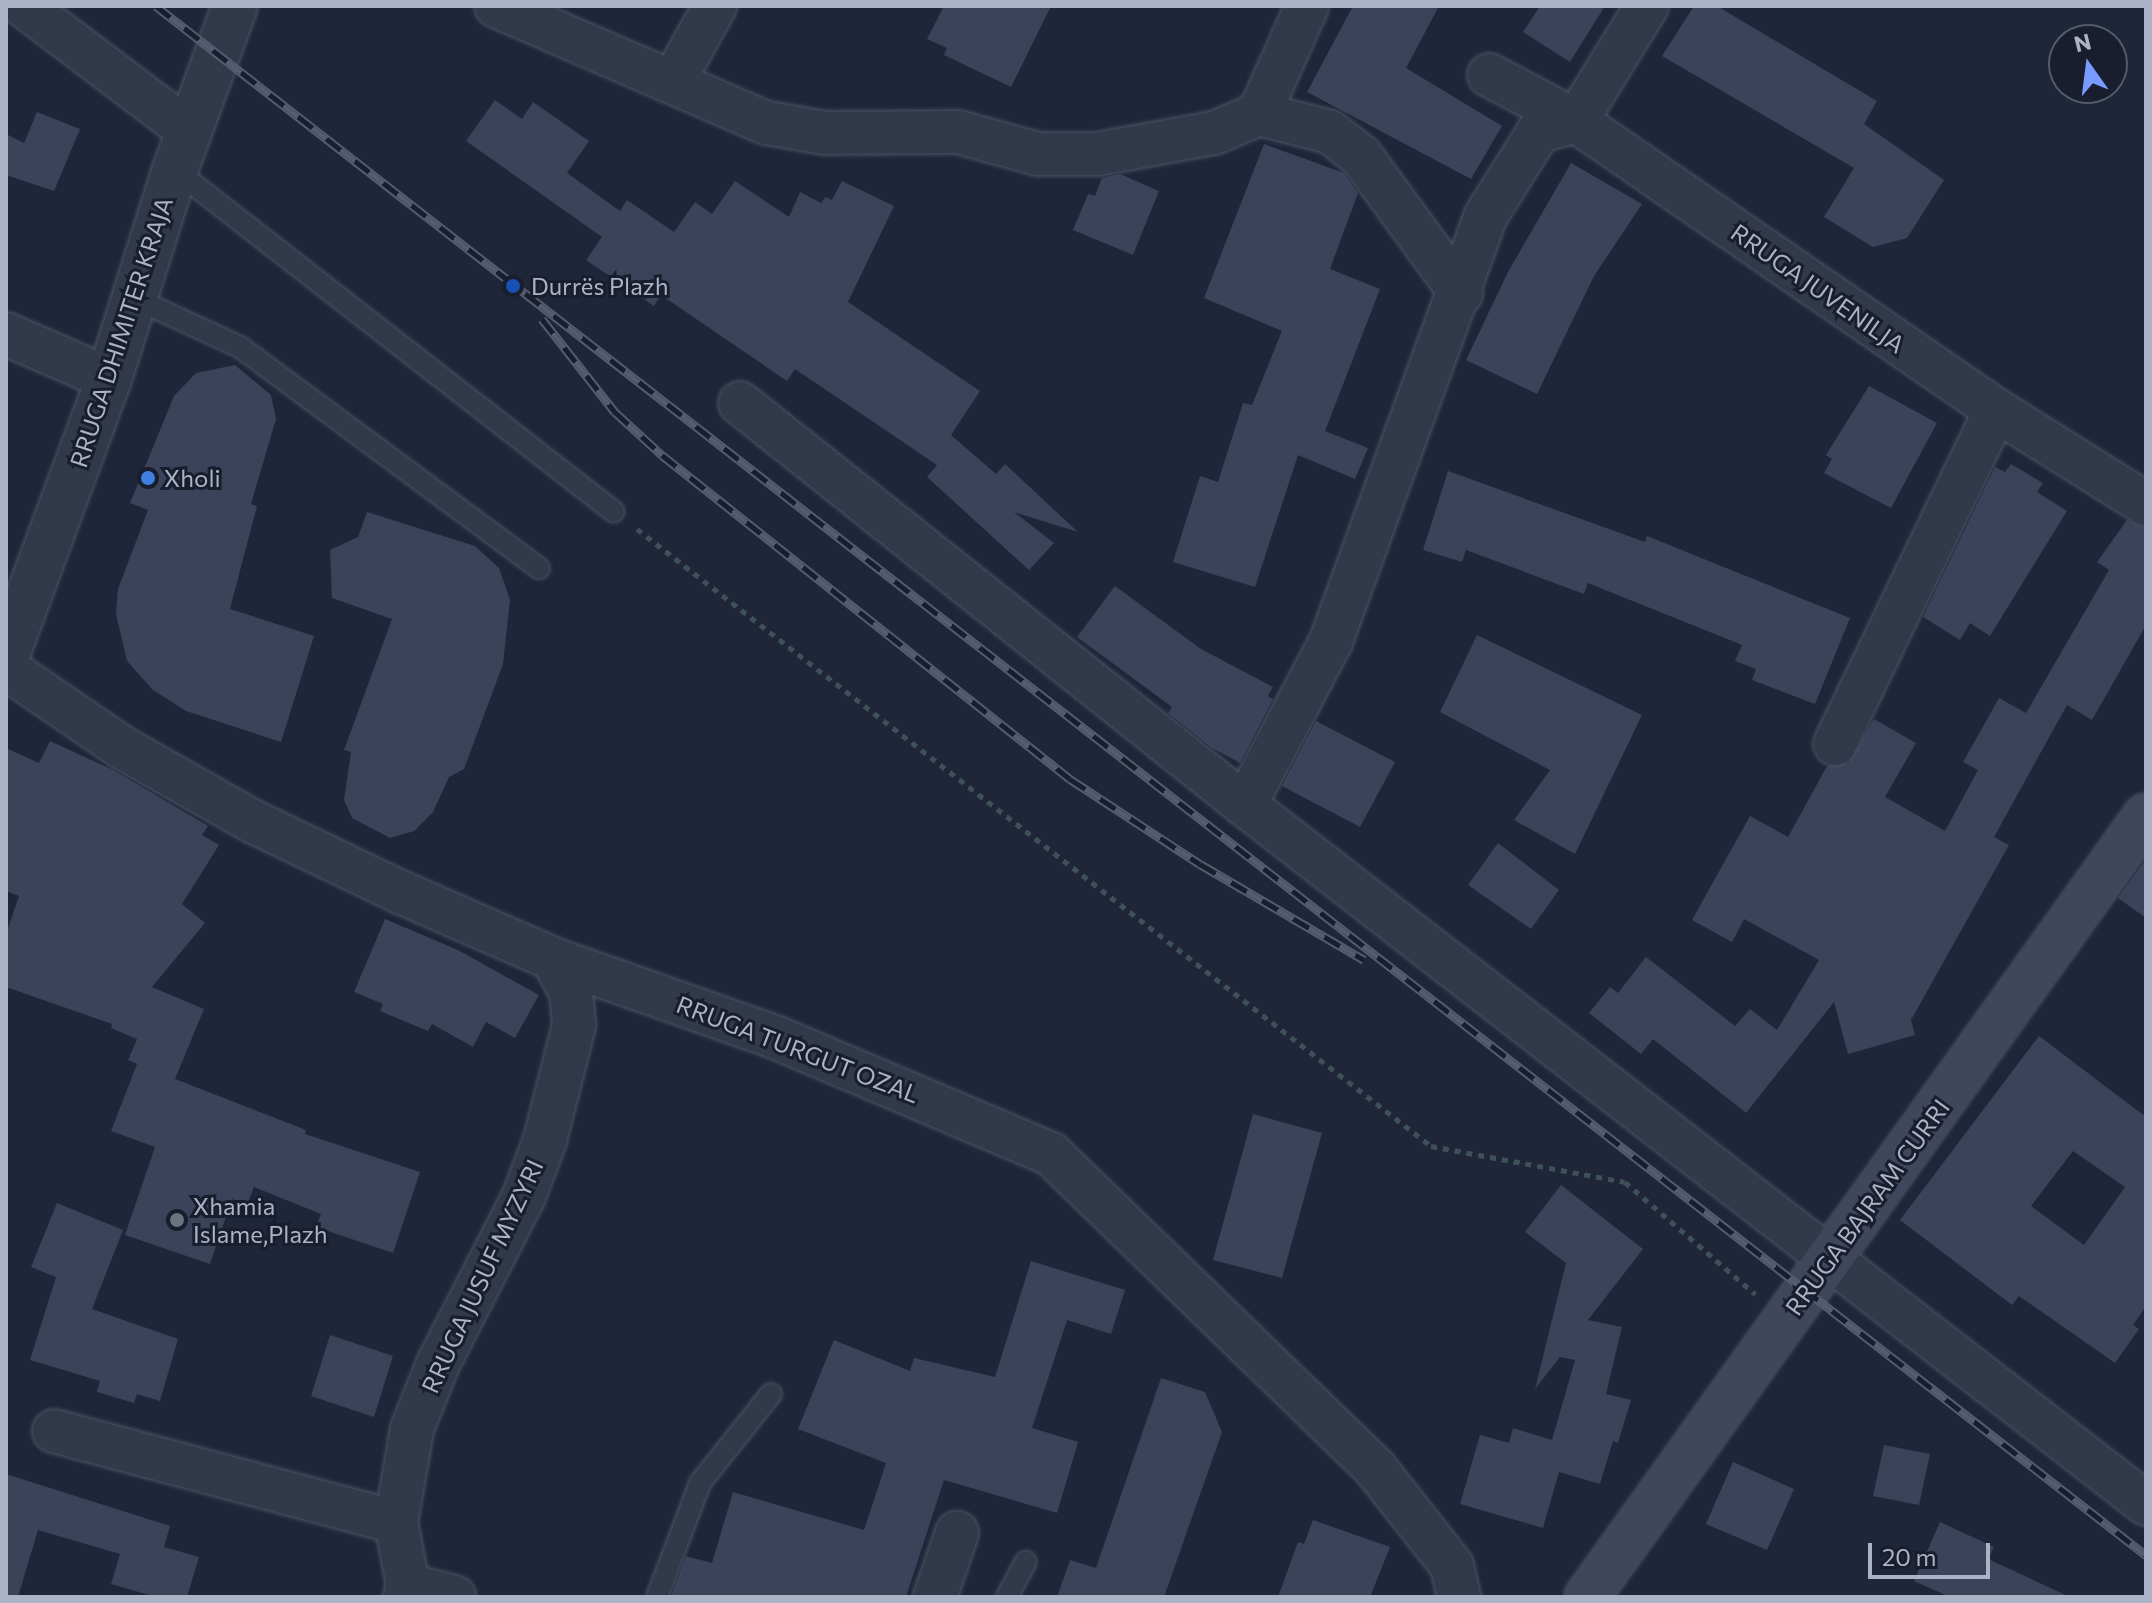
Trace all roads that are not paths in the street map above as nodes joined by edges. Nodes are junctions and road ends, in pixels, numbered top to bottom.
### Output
1 (24, 6) edge
2 (235, 6) edge
3 (496, 6) edge
4 (715, 6) edge
5 (1307, 6) edge
6 (1647, 6) edge
7 (1489, 75) dead end
8 (674, 80) junction
9 (1259, 114) junction
10 (1576, 121) junction
11 (182, 150) junction
12 (1461, 293) junction
13 (134, 298) junction
14 (6, 334) edge
15 (109, 379) junction
16 (740, 403) dead end
17 (1996, 410) junction
18 (2146, 504) edge
19 (614, 512) road end
20 (539, 568) dead end
21 (18, 589) edge
22 (6, 657) edge
23 (6, 668) edge
24 (1835, 744) dead end
25 (1245, 805) junction
26 (2146, 816) edge
27 (553, 959) junction
28 (1832, 1256) junction
29 (771, 1394) dead end
30 (54, 1431) dead end
31 (2146, 1504) edge
32 (396, 1522) junction
33 (957, 1533) dead end
34 (1026, 1562) dead end
35 (406, 1591) edge
36 (454, 1597) edge
37 (657, 1597) edge
38 (935, 1597) edge
39 (1007, 1597) edge
40 (1459, 1597) edge
41 (1587, 1597) edge

1 - 11 street
2 - 11 street, RRUGA DHIMITER KRAJA
3 - 8 street
4 - 8 street
5 - 9 street
6 - 10 street
7 - 10 street, RRUGA JUVENILJA
8 - 9 street
9 - 12 street
10 - 12 street
10 - 17 street, RRUGA JUVENILJA
11 - 13 street, RRUGA DHIMITER KRAJA
11 - 19 lane
12 - 25 street
13 - 15 street, RRUGA DHIMITER KRAJA
13 - 20 lane
14 - 15 street
15 - 21 street, RRUGA DHIMITER KRAJA
16 - 25 street
17 - 18 street, RRUGA JUVENILJA
17 - 24 street
21 - 22 street, RRUGA DHIMITER KRAJA
23 - 27 street, RRUGA TURGUT OZAL
25 - 28 street
26 - 28 main road, RRUGA BAJRAM CURRI
27 - 32 street, RRUGA JUSUF MYZYRI
27 - 40 street, RRUGA TURGUT OZAL
28 - 31 street
28 - 41 main road, RRUGA BAJRAM CURRI
29 - 37 lane
30 - 32 street
32 - 35 street, RRUGA JUSUF MYZYRI
33 - 38 street
34 - 39 lane
35 - 36 street

